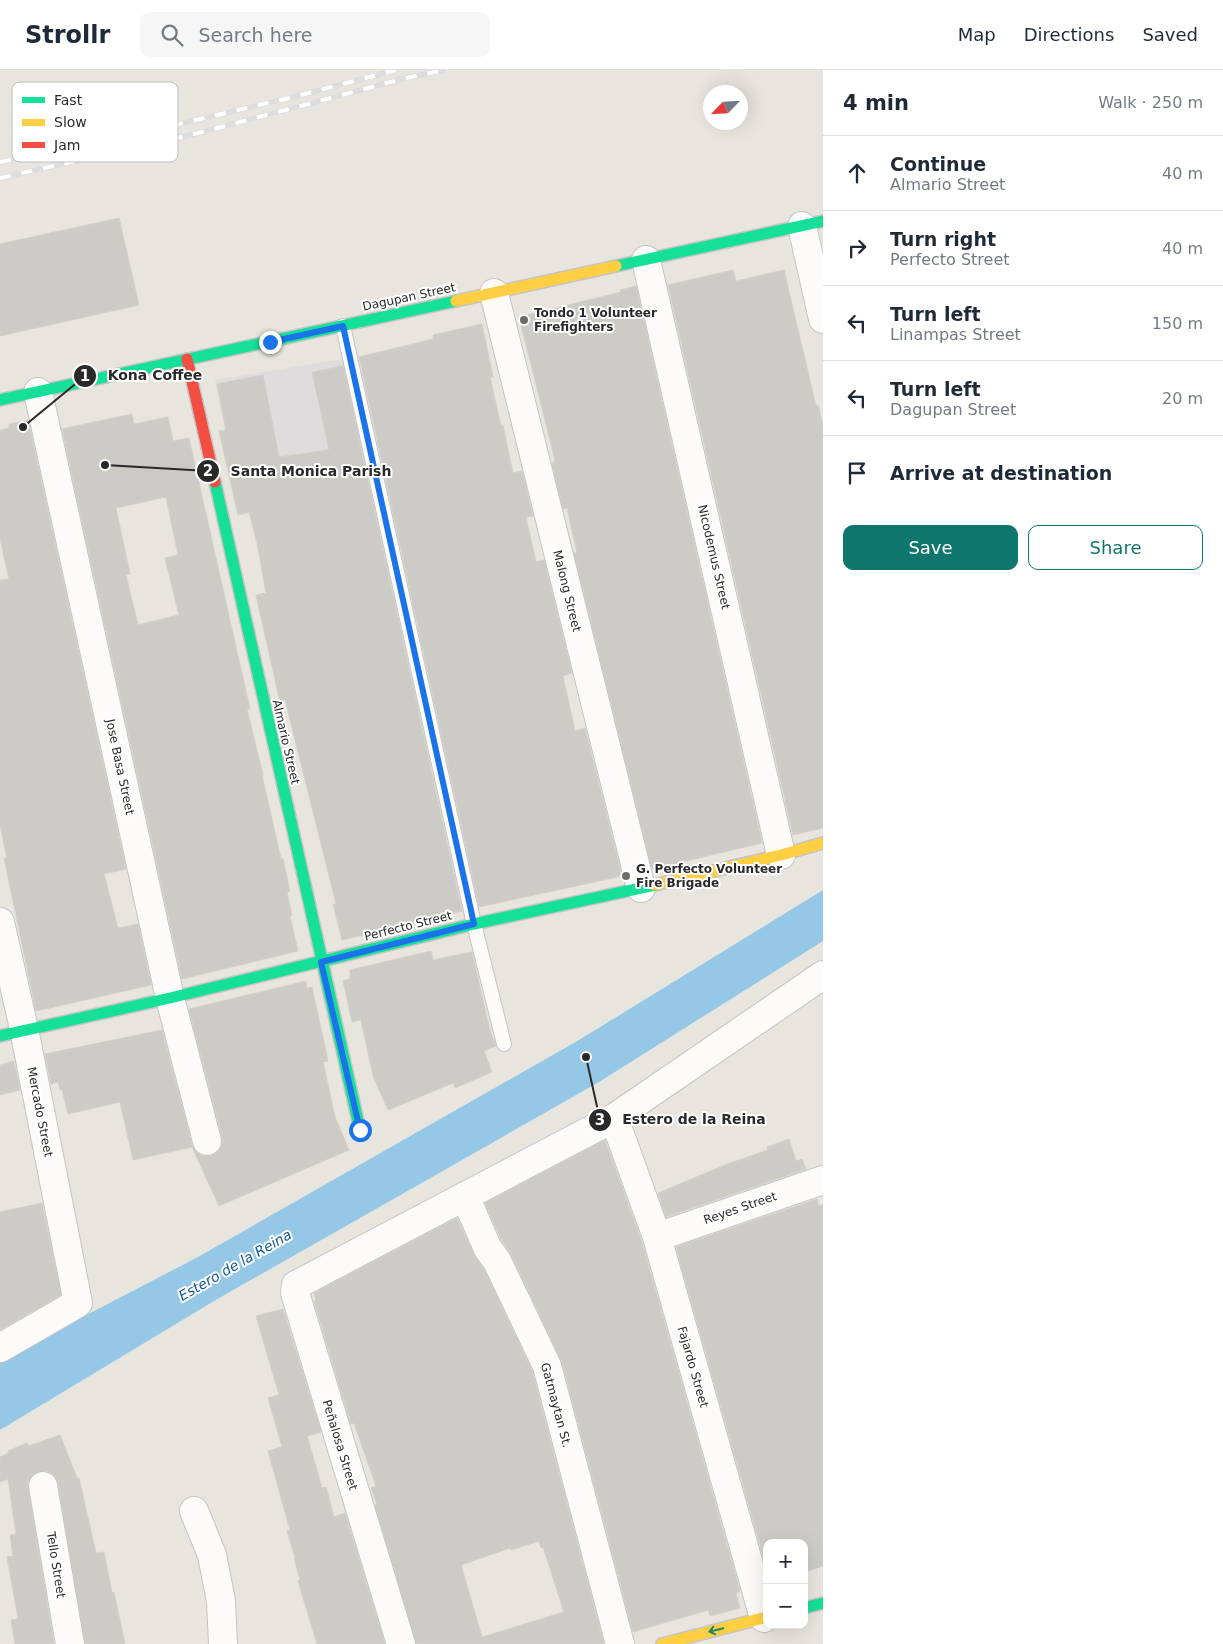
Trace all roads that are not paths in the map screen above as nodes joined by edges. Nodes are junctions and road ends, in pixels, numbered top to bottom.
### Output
1 (813, 224) edge
2 (646, 260) junction
3 (494, 293) junction
4 (823, 320) edge
5 (343, 326) junction
6 (187, 360) junction
7 (38, 392) junction
8 (0, 400) edge
9 (823, 843) edge
10 (781, 855) junction
11 (641, 888) junction
12 (0, 922) edge
13 (474, 924) junction
14 (321, 962) junction
15 (823, 975) edge
16 (170, 998) junction
17 (12, 1032) edge
18 (504, 1044) dead end
19 (614, 1118) junction
20 (360, 1130) dead end
21 (207, 1142) dead end
22 (823, 1180) edge
23 (465, 1196) junction
24 (657, 1237) junction
25 (0, 1348) edge
26 (43, 1486) dead end
27 (194, 1511) dead end
28 (823, 1603) edge
29 (808, 1607) edge
30 (763, 1611) edge
31 (763, 1619) edge
32 (618, 1635) edge
33 (70, 1644) edge
34 (222, 1644) edge
35 (401, 1644) edge
36 (662, 1644) edge

1 - 2 street, Dagupan Street
1 - 4 street
2 - 3 street, Dagupan Street
2 - 10 street, Nicodemus Street
3 - 5 street, Dagupan Street
3 - 11 street, Malong Street
5 - 6 street, Dagupan Street
5 - 13 lane
6 - 7 street, Dagupan Street
6 - 14 street, Almario Street
7 - 8 street, Dagupan Street
7 - 16 street, Jose Basa Street
9 - 10 street, Perfecto Street
10 - 11 street, Perfecto Street
11 - 13 street, Perfecto Street
12 - 17 street, Mercado Street
13 - 14 street, Perfecto Street
13 - 18 lane
14 - 16 street, Perfecto Street
14 - 20 street, Almario Street
15 - 19 street, Peñalosa Street
16 - 17 street, Perfecto Street
16 - 21 street, Jose Basa Street
17 - 25 street, Mercado Street
19 - 23 street, Peñalosa Street
19 - 24 street, Fajardo Street
22 - 24 street, Reyes Street
23 - 32 street, Gatmaytan St.
23 - 35 street, Peñalosa Street
24 - 30 street, Fajardo Street
26 - 33 street, Tello Street
27 - 34 street
28 - 29 street
31 -> 36 street

